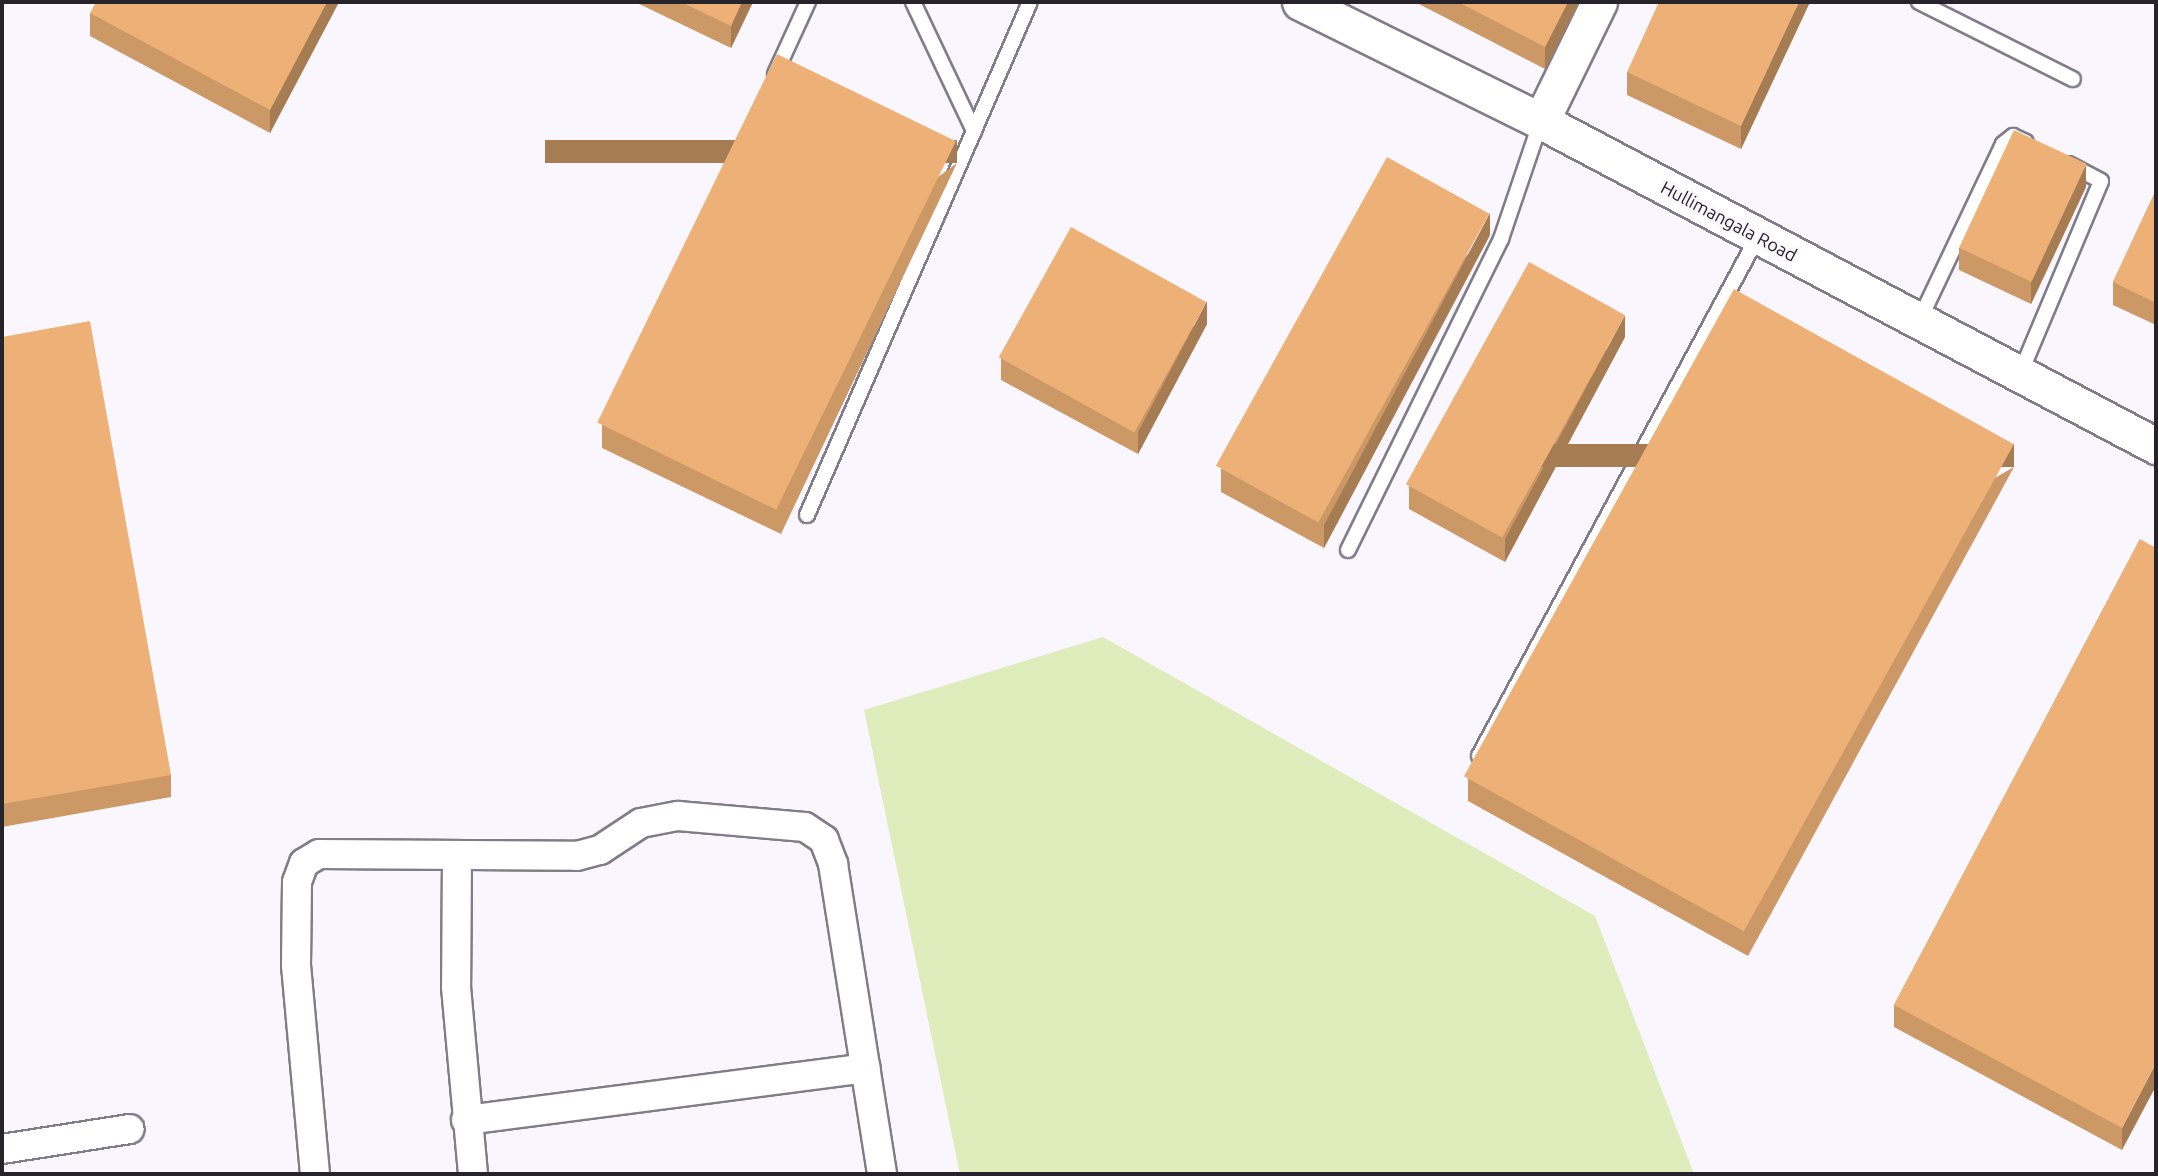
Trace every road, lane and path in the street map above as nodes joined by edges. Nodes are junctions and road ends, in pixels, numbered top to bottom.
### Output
1 (808, 2) edge
2 (913, 2) edge
3 (1030, 2) edge
4 (1300, 2) edge
5 (1599, 2) edge
6 (1919, 2) edge
7 (2073, 79) dead end
8 (769, 89) edge
9 (1541, 121) junction
10 (974, 131) junction
11 (2035, 147) edge
12 (2057, 158) edge
13 (1758, 236) junction
14 (1919, 321) junction
15 (2020, 374) junction
16 (2156, 446) edge
17 (807, 515) dead end
18 (1348, 550) dead end
19 (1479, 756) edge
20 (457, 857) junction
21 (866, 1068) junction
22 (466, 1120) junction
23 (130, 1129) dead end
24 (2, 1149) edge
25 (315, 1174) edge
26 (473, 1174) edge
27 (882, 1174) edge

1 - 8 lane
2 - 10 lane
3 - 10 lane
4 - 9 street, Hullimangala Road
5 - 9 street
6 - 7 lane
9 - 13 street, Hullimangala Road
9 - 18 lane
10 - 17 lane
11 - 14 lane
12 - 15 lane
13 - 14 street, Hullimangala Road
13 - 19 lane
14 - 15 street, Hullimangala Road
15 - 16 street, Hullimangala Road
20 - 21 street
20 - 22 street
20 - 25 street
21 - 22 street
21 - 27 street
22 - 26 street
23 - 24 street

